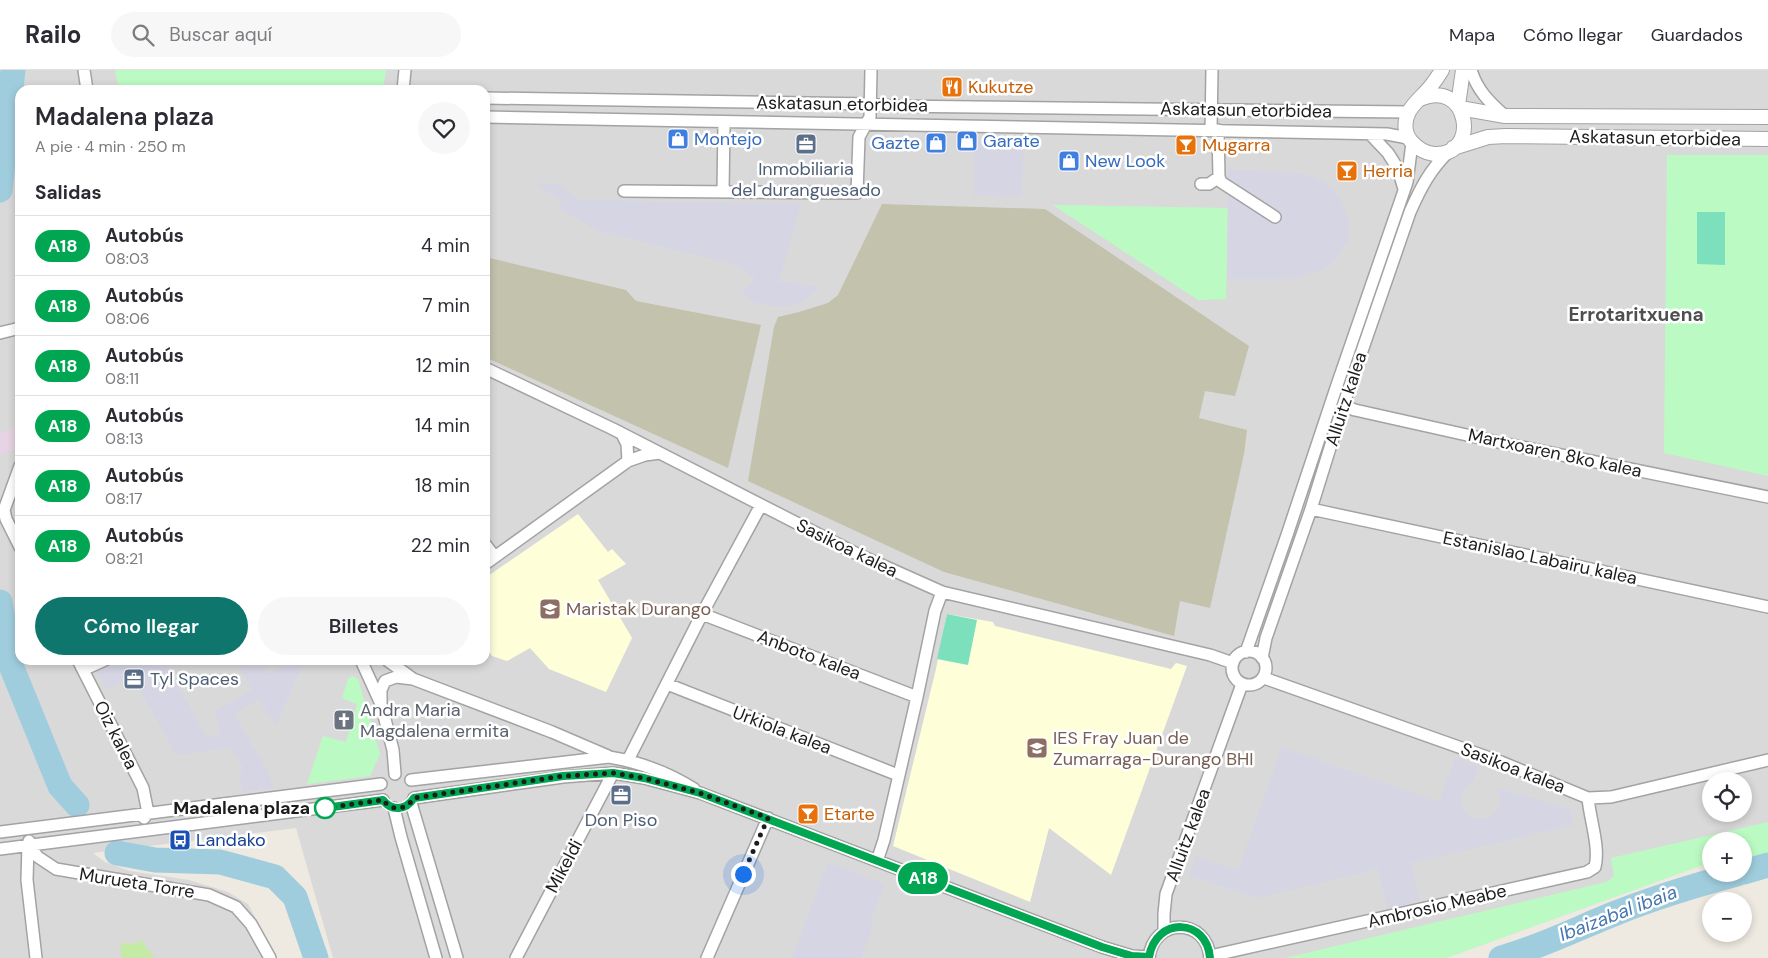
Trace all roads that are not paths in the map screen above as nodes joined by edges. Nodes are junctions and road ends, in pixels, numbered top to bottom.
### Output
1 (84, 70) edge
2 (405, 70) edge
3 (870, 70) edge
4 (1212, 70) edge
5 (1442, 70) edge
6 (1463, 70) edge
7 (1471, 70) edge
8 (86, 85) edge
9 (404, 85) edge
10 (490, 98) edge
11 (1418, 100) junction
12 (870, 104) junction
13 (1459, 107) junction
14 (1212, 110) junction
15 (1408, 112) junction
16 (1505, 116) junction
17 (490, 117) edge
18 (1768, 117) edge
19 (724, 122) junction
20 (865, 125) junction
21 (1215, 130) junction
22 (1370, 134) junction
23 (1768, 139) edge
24 (1410, 140) junction
25 (1451, 149) junction
26 (1219, 177) junction
27 (1201, 184) dead end
28 (1404, 189) junction
29 (624, 191) dead end
30 (723, 192) junction
31 (1275, 217) dead end
32 (15, 329) edge
33 (0, 333) edge
34 (490, 370) edge
35 (1343, 406) junction
36 (622, 434) junction
37 (660, 454) junction
38 (628, 461) junction
39 (15, 480) edge
40 (1768, 497) edge
41 (761, 505) junction
42 (1311, 509) junction
43 (15, 537) edge
44 (490, 559) edge
45 (942, 592) junction
46 (1768, 607) edge
47 (702, 614) junction
48 (1246, 652) junction
49 (1262, 658) junction
50 (1233, 663) junction
51 (80, 665) edge
52 (363, 665) edge
53 (394, 665) edge
54 (1264, 678) junction
55 (413, 679) junction
56 (666, 684) junction
57 (1242, 684) junction
58 (917, 697) junction
59 (381, 704) junction
60 (610, 757) junction
61 (628, 760) junction
62 (1768, 760) edge
63 (613, 773) junction
64 (395, 774) junction
65 (898, 775) junction
66 (411, 780) junction
67 (381, 784) junction
68 (700, 793) junction
69 (1588, 798) junction
70 (383, 800) junction
71 (412, 800) junction
72 (394, 808) junction
73 (148, 813) junction
74 (768, 818) junction
75 (62, 824) junction
76 (0, 832) edge
77 (105, 836) junction
78 (28, 845) junction
79 (0, 849) edge
80 (877, 861) junction
81 (1164, 931) junction
82 (1210, 957) edge
83 (36, 958) edge
84 (270, 958) edge
85 (436, 958) edge
86 (457, 958) edge
87 (516, 958) edge
88 (707, 958) edge
89 (1149, 958) edge

1 - 8 street
2 - 9 street
3 - 12 street
4 - 14 street
5 - 11 street
6 - 13 street
7 - 16 street
10 - 12 street, Askatasun etorbidea
11 - 13 street
11 - 15 street
12 - 14 street, Askatasun etorbidea
12 - 20 street
13 - 16 street, Askatasun etorbidea
13 - 25 street
14 - 15 street, Askatasun etorbidea
14 - 21 street
15 - 24 street
16 - 18 street, Askatasun etorbidea
17 - 19 street, Askatasun etorbidea
19 - 20 street, Askatasun etorbidea
19 - 30 street
20 - 21 street, Askatasun etorbidea
20 - 30 street
21 - 22 street, Askatasun etorbidea
21 - 26 street
22 - 24 street, Askatasun etorbidea
22 - 28 street
23 - 25 street, Askatasun etorbidea
24 - 25 street
24 - 28 street, Alluitz kalea
25 - 35 street, Alluitz kalea
26 - 27 street
26 - 31 street
28 - 48 street, Alluitz kalea
29 - 30 street
32 - 33 street
34 - 36 street, Sasikoa kalea
35 - 40 street, Martxoaren 8ko kalea
35 - 42 street, Alluitz kalea
36 - 37 street, Sasikoa kalea
36 - 38 street
37 - 38 street
37 - 41 street, Sasikoa kalea
38 - 44 street
39 - 43 street
41 - 45 street, Sasikoa kalea
41 - 47 street
42 - 46 street, Estanislao Labairu kalea
42 - 49 street, Alluitz kalea
45 - 50 street, Sasikoa kalea
45 - 58 street
47 - 56 street
47 - 58 street, Anboto kalea
48 - 49 street
48 - 50 street
49 - 54 street
50 - 57 street
51 - 73 street, Oiz kalea
52 - 59 street
53 - 55 street
54 - 57 street
54 - 69 street, Sasikoa kalea
55 - 59 street
55 - 60 street
56 - 61 street
56 - 65 street, Urkiola kalea
57 - 81 street, Alluitz kalea
58 - 65 street
59 - 64 street
60 - 61 street
60 - 66 street
61 - 68 street
62 - 69 street, Sasikoa kalea
63 - 68 street
63 - 71 street
63 - 87 street, Mikeldi
64 - 66 street
64 - 67 street
65 - 80 street
66 - 71 street
67 - 70 street
67 - 73 street
68 - 74 street
69 - 82 street, Ambrosio Meabe
70 - 72 street
70 - 77 street
71 - 72 street
71 - 86 street
72 - 85 street
73 - 75 street
73 - 77 street
74 - 80 street
74 - 88 street
75 - 76 street
75 - 78 street
77 - 78 street
78 - 79 street
78 - 83 street
78 - 84 street, Murueta Torre
80 - 89 street
81 - 82 street
81 - 89 street

